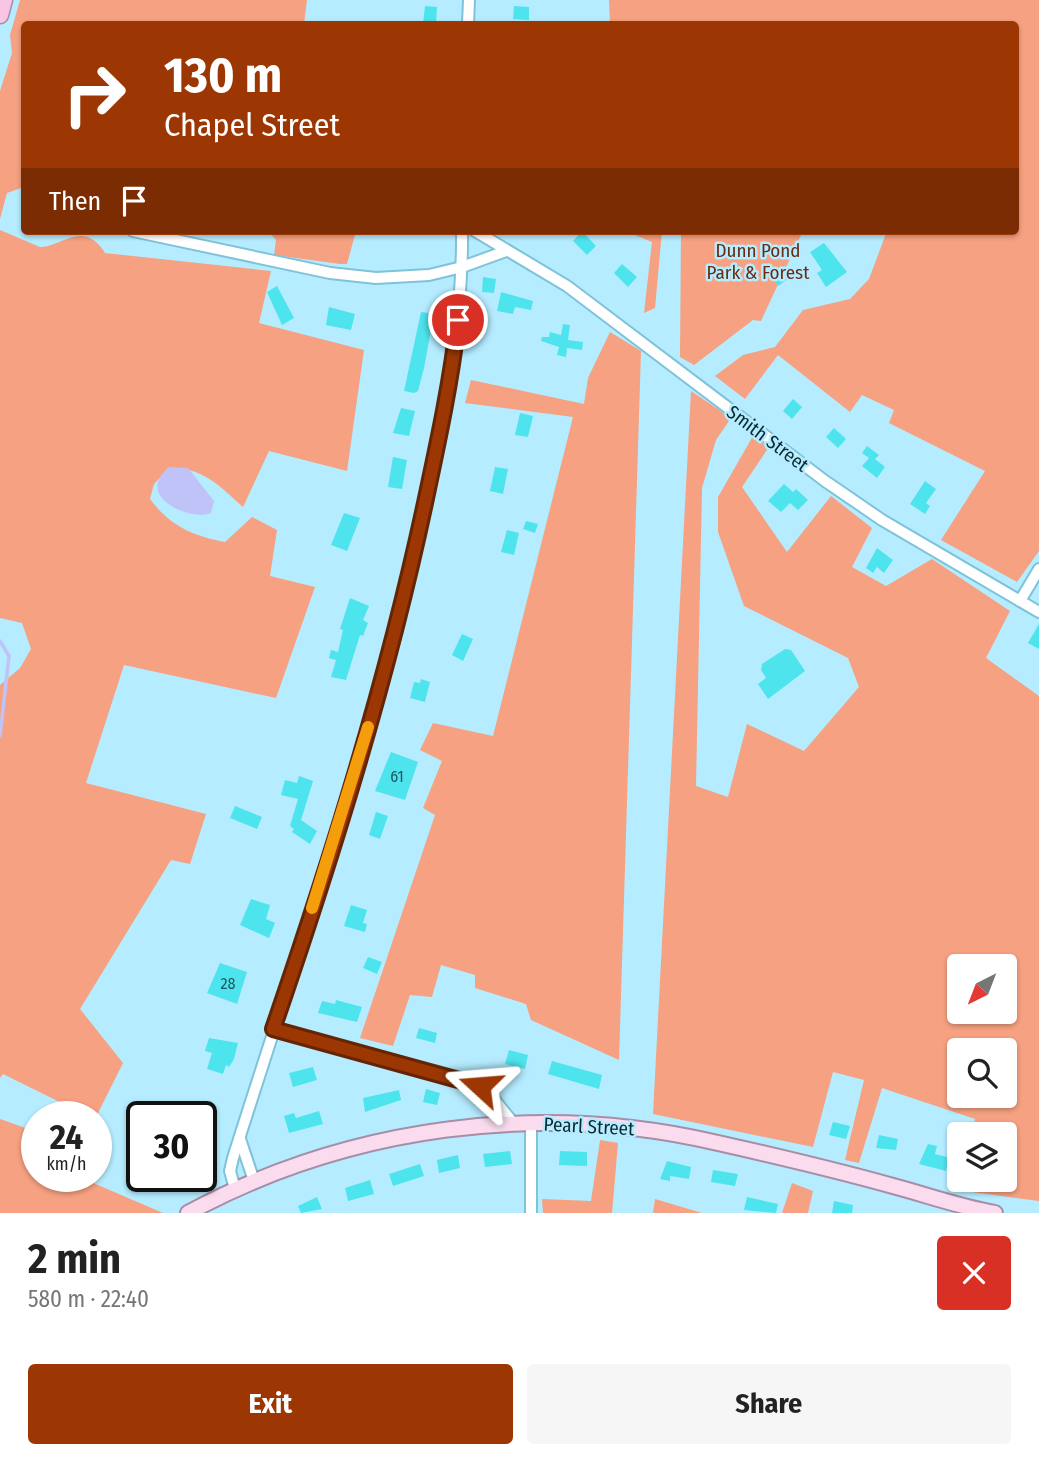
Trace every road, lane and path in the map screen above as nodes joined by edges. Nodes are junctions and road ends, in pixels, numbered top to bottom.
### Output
1 (4, 0) edge
2 (469, 0) edge
3 (0, 15) edge
4 (468, 21) edge
5 (153, 235) edge
6 (462, 235) edge
7 (481, 235) edge
8 (506, 251) junction
9 (462, 267) junction
10 (1039, 569) edge
11 (1020, 601) junction
12 (1039, 612) edge
13 (273, 1029) junction
14 (531, 1123) junction
15 (514, 1124) junction
16 (240, 1136) junction
17 (254, 1181) junction
18 (235, 1189) junction
19 (961, 1210) edge
20 (188, 1213) edge
21 (531, 1213) edge
22 (995, 1213) edge

1 - 3 highway
2 - 4 street
5 - 9 street
6 - 9 street
7 - 8 street, Smith Street
8 - 9 street
8 - 11 street, Smith Street
9 - 13 street
10 - 11 street
11 - 12 street, Smith Street
13 - 15 street
13 - 16 street
14 - 15 main road, Pearl Street
14 - 19 main road, Pearl Street
14 - 21 street
15 - 17 main road, Pearl Street
16 - 17 street
16 - 18 street
17 - 18 main road, Pearl Street
18 - 20 main road, Pearl Street
19 - 22 main road, Pearl Street

